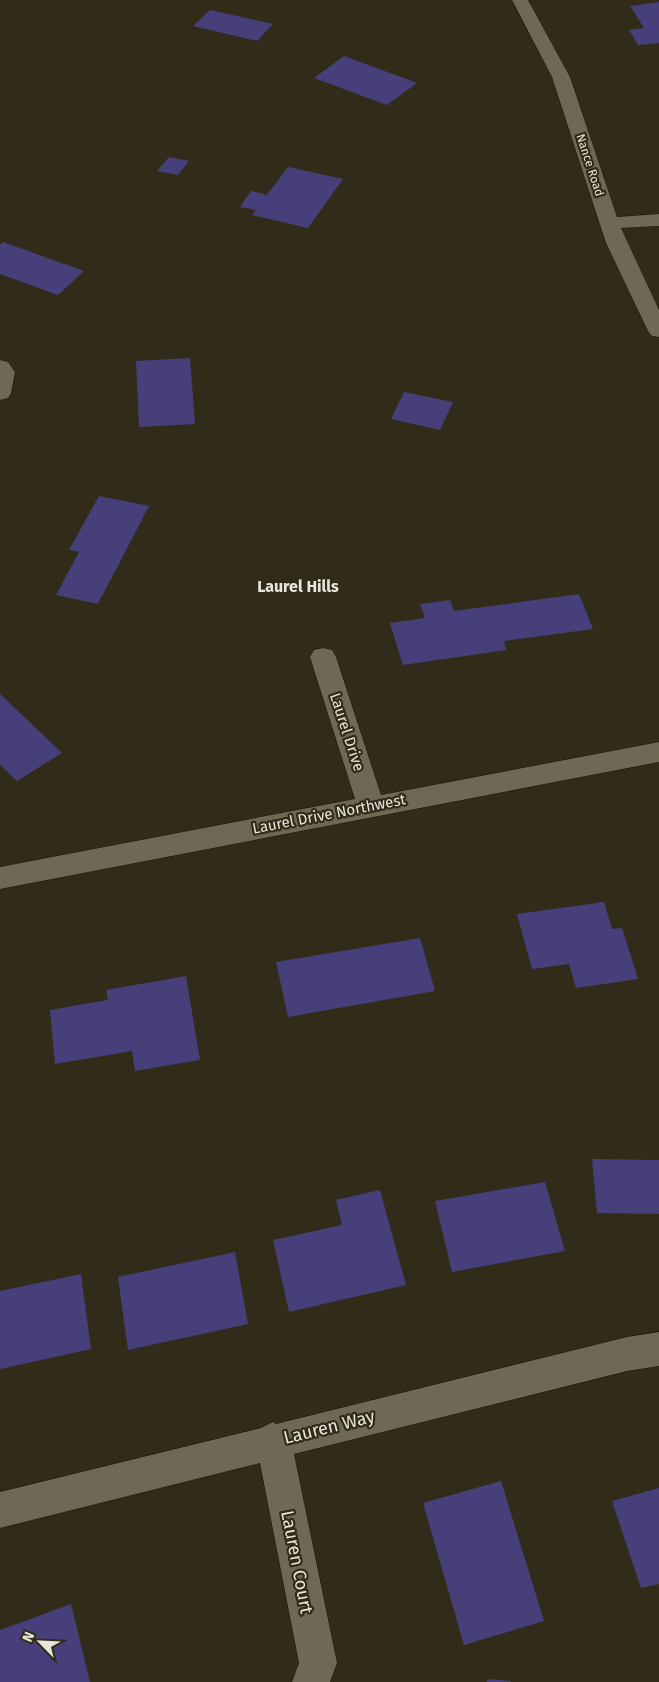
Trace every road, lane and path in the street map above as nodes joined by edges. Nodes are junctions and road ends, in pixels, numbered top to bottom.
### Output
1 (520, 0) edge
2 (659, 220) edge
3 (609, 223) junction
4 (659, 331) edge
5 (0, 367) edge
6 (0, 393) edge
7 (323, 657) dead end
8 (659, 752) edge
9 (371, 806) junction
10 (0, 878) edge
11 (659, 1349) edge
12 (273, 1440) junction
13 (0, 1510) edge
14 (311, 1682) edge

1 - 3 street, Nance Road
2 - 3 street
3 - 4 street, Nance Road
5 - 6 street
7 - 9 street, Laurel Drive
8 - 9 street, Laurel Drive Northwest
9 - 10 street, Laurel Drive Northwest
11 - 12 street, Lauren Way
12 - 13 street, Lauren Way
12 - 14 street, Lauren Court

